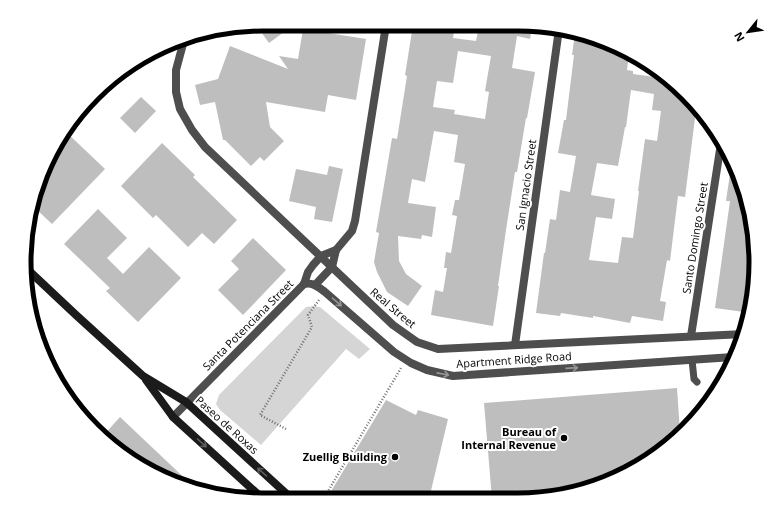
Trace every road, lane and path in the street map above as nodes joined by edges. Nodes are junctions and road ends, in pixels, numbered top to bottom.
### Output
1 (385, 31) edge
2 (558, 34) edge
3 (183, 45) edge
4 (720, 151) edge
5 (336, 250) junction
6 (321, 256) junction
7 (332, 267) junction
8 (31, 273) edge
9 (304, 284) junction
10 (314, 285) junction
11 (316, 303) dead end
12 (738, 334) edge
13 (691, 336) junction
14 (515, 345) junction
15 (728, 357) edge
16 (406, 360) junction
17 (692, 360) junction
18 (143, 376) junction
19 (697, 382) dead end
20 (186, 402) junction
21 (173, 417) junction
22 (286, 429) dead end
23 (256, 493) edge
24 (286, 493) edge
25 (327, 493) edge

1 - 5 street, Santa Potenciana Street
2 - 14 street, San Ignacio Street
3 - 6 street, Real Street
4 - 13 street, Santo Domingo Street
5 - 6 street, Santa Potenciana Street
5 - 7 street, Santa Potenciana Street
6 - 7 street, Real Street
6 - 9 street, Santa Potenciana Street
7 - 10 street
7 - 14 street, Real Street
8 - 18 main road, Paseo de Roxas
9 - 10 street, Apartment Ridge Road
9 - 20 street, Santa Potenciana Street
10 -> 16 street, Apartment Ridge Road
11 - 22 path
12 - 13 street, Real Street
13 - 14 street, Real Street
15 - 17 street, Apartment Ridge Road
16 -> 17 street, Apartment Ridge Road
16 - 25 path
17 - 19 lane
18 - 20 main road, Paseo de Roxas
18 - 21 main road, Paseo de Roxas
20 - 21 street, Santa Potenciana Street
24 -> 20 main road, Paseo de Roxas
21 -> 23 main road, Paseo de Roxas

